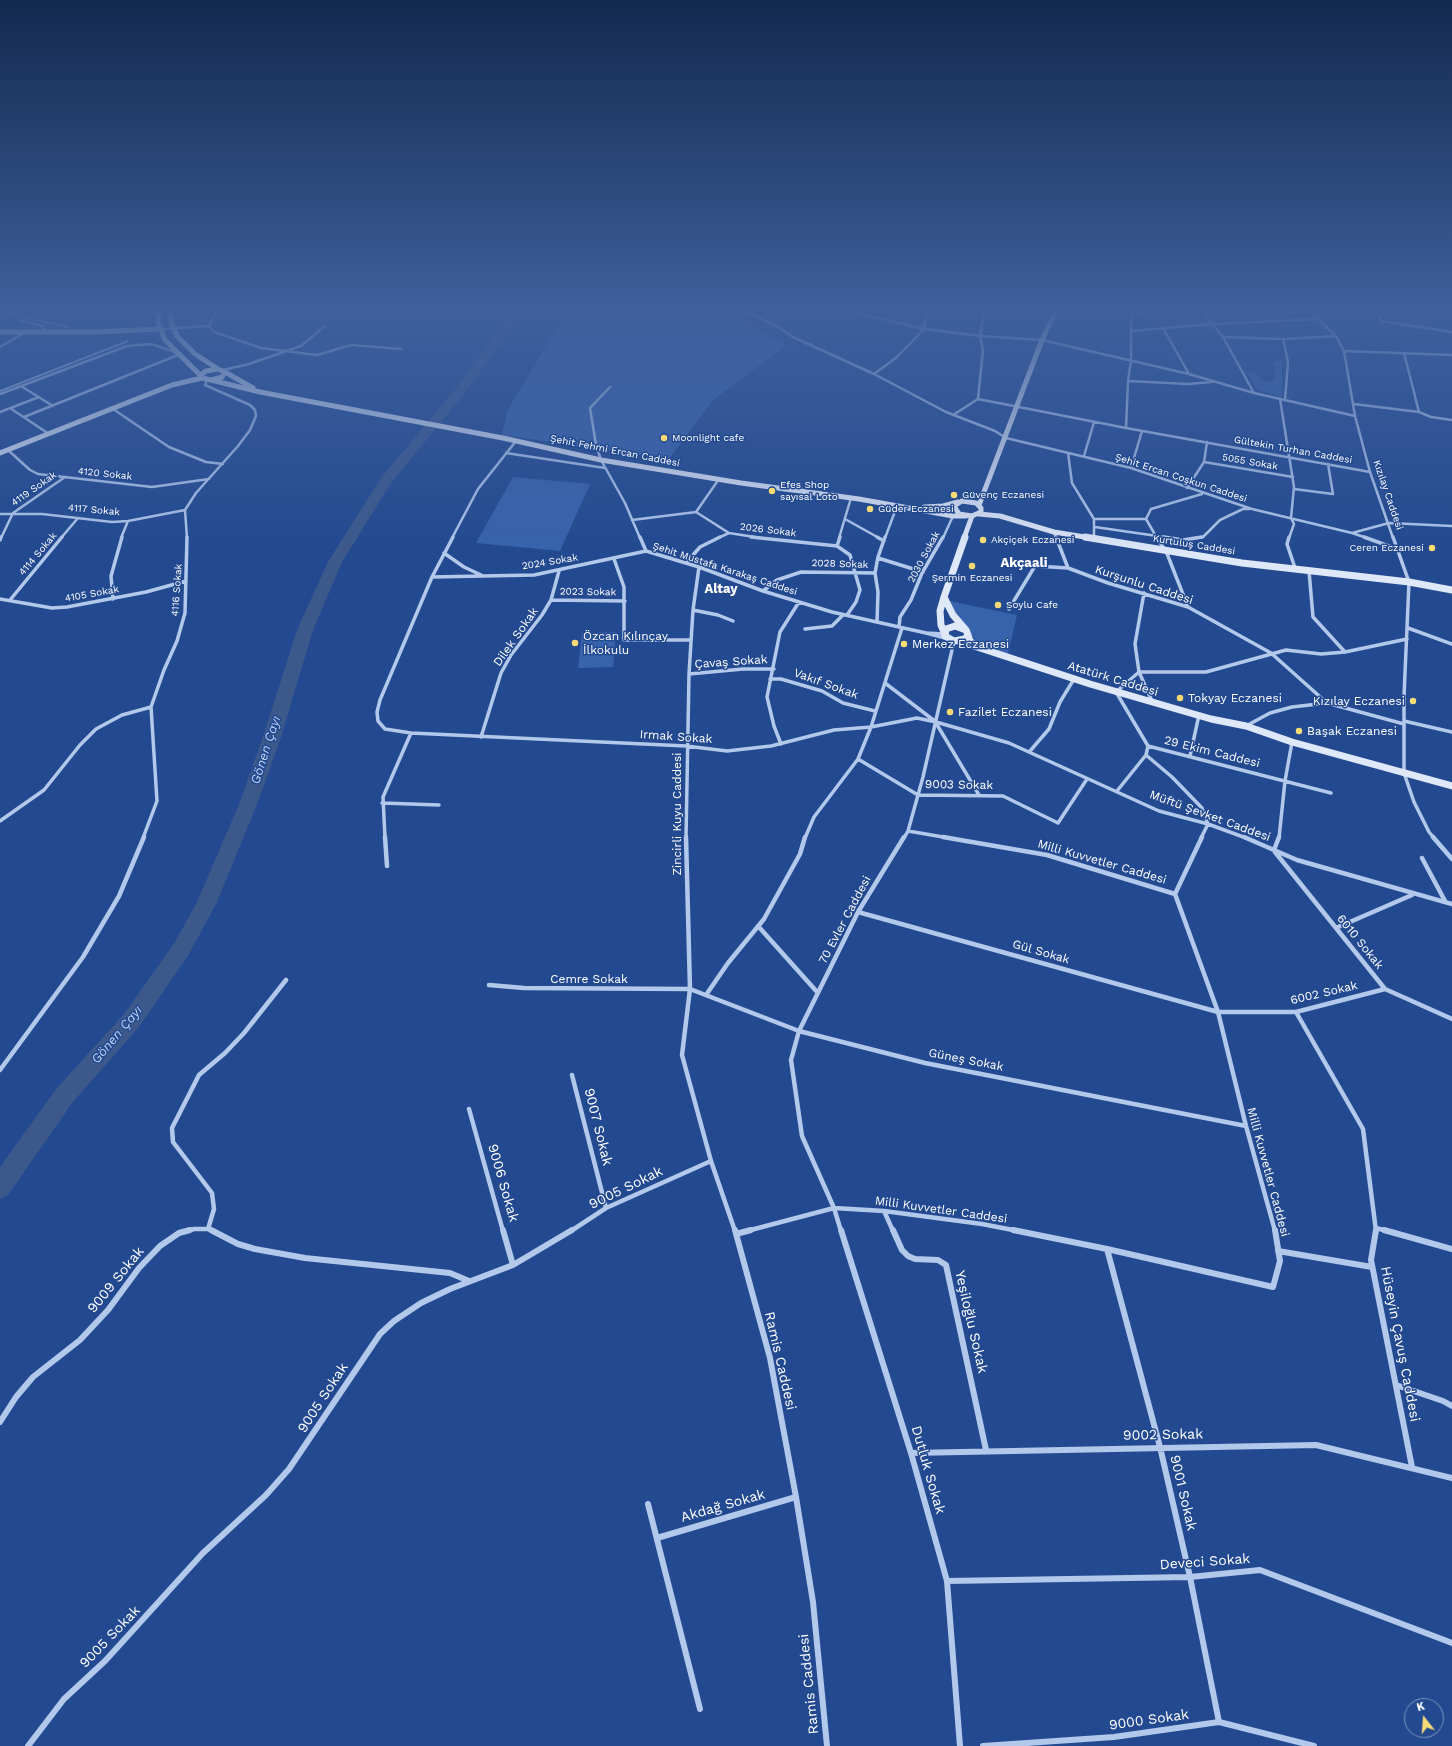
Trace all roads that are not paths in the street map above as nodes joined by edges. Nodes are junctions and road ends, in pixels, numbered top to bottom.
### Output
1 (28, 390) edge
2 (90, 390) edge
3 (159, 390) edge
4 (217, 390) edge
5 (254, 390) edge
6 (257, 390) edge
7 (607, 390) edge
8 (906, 390) edge
9 (979, 390) edge
10 (1023, 390) edge
11 (1128, 390) edge
12 (1245, 390) edge
13 (1286, 390) edge
14 (1351, 390) edge
15 (1414, 390) edge
16 (260, 392) junction
17 (1254, 393) joint
18 (39, 397) junction
19 (978, 398) junction
20 (1280, 399) junction
21 (1285, 400) junction
22 (1354, 404) junction
23 (1017, 405) junction
24 (53, 406) junction
25 (10, 408) junction
26 (113, 409) junction
27 (0, 412) edge
28 (1419, 412) junction
29 (953, 415) junction
30 (1354, 416) junction
31 (24, 417) junction
32 (1452, 420) edge
33 (1094, 422) junction
34 (1126, 428) junction
35 (1142, 431) junction
36 (49, 434) junction
37 (1006, 438) junction
38 (516, 441) junction
39 (1208, 442) junction
40 (8, 450) junction
41 (506, 453) junction
42 (1068, 453) junction
43 (0, 454) edge
44 (1084, 456) junction
45 (1290, 457) junction
46 (601, 460) junction
47 (1204, 462) junction
48 (223, 464) junction
49 (1328, 464) junction
50 (605, 468) junction
51 (1131, 468) junction
52 (1370, 472) junction
53 (65, 477) junction
54 (1293, 477) junction
55 (209, 479) junction
56 (719, 479) junction
57 (1188, 488) junction
58 (986, 489) junction
59 (1294, 489) junction
60 (1202, 494) junction
61 (851, 498) junction
62 (967, 501) junction
63 (959, 502) junction
64 (979, 505) junction
65 (897, 506) junction
66 (1252, 509) junction
67 (185, 510) junction
68 (696, 512) junction
69 (13, 513) junction
70 (0, 514) edge
71 (979, 514) junction
72 (953, 516) junction
73 (969, 516) junction
74 (78, 518) junction
75 (1291, 518) junction
76 (845, 519) junction
77 (1094, 519) junction
78 (1146, 519) junction
79 (632, 520) junction
80 (128, 521) junction
81 (1389, 523) junction
82 (1452, 526) edge
83 (1095, 527) junction
84 (1054, 532) junction
85 (729, 533) junction
86 (1352, 533) junction
87 (1155, 537) junction
88 (1094, 539) junction
89 (0, 540) edge
90 (884, 541) junction
91 (836, 546) junction
92 (1397, 549) junction
93 (1166, 551) junction
94 (646, 552) junction
95 (444, 553) junction
96 (878, 558) junction
97 (614, 559) junction
98 (686, 563) junction
99 (699, 567) junction
100 (1068, 568) junction
101 (1295, 568) junction
102 (1309, 570) junction
103 (559, 571) junction
104 (854, 572) junction
105 (923, 572) junction
106 (874, 573) junction
107 (483, 576) junction
108 (432, 577) junction
109 (186, 581) junction
110 (1409, 582) junction
111 (1452, 590) edge
112 (763, 591) junction
113 (1144, 593) junction
114 (944, 597) junction
115 (0, 599) edge
116 (113, 599) junction
117 (10, 600) junction
118 (552, 600) junction
119 (625, 601) junction
120 (799, 602) junction
121 (1188, 607) junction
122 (1009, 609) dead end
123 (693, 610) junction
124 (842, 615) junction
125 (847, 615) junction
126 (733, 621) dead end
127 (877, 622) junction
128 (900, 627) junction
129 (805, 628) dead end
130 (1408, 628) junction
131 (967, 632) junction
132 (926, 633) junction
133 (944, 633) junction
134 (691, 640) junction
135 (1407, 640) junction
136 (955, 641) junction
137 (1452, 644) edge
138 (977, 647) junction
139 (1345, 652) junction
140 (1271, 653) junction
141 (774, 668) junction
142 (1139, 672) junction
143 (689, 674) junction
144 (770, 679) junction
145 (1074, 679) junction
146 (885, 683) junction
147 (1116, 692) junction
148 (1152, 702) junction
149 (1327, 703) junction
150 (151, 707) junction
151 (875, 711) junction
152 (1199, 715) junction
153 (936, 722) junction
154 (1404, 723) junction
155 (1246, 726) junction
156 (872, 728) junction
157 (1452, 732) edge
158 (410, 733) junction
159 (482, 737) junction
160 (1292, 742) junction
161 (781, 744) junction
162 (686, 746) junction
163 (1148, 746) junction
164 (1030, 751) junction
165 (1146, 755) junction
166 (1190, 756) junction
167 (858, 759) junction
168 (1404, 773) junction
169 (1087, 779) junction
170 (1285, 781) junction
171 (1452, 786) edge
172 (1117, 791) junction
173 (1331, 793) dead end
174 (918, 795) junction
175 (979, 795) junction
176 (382, 803) junction
177 (440, 805) dead end
178 (0, 821) edge
179 (1208, 824) junction
180 (908, 831) junction
181 (1274, 850) junction
182 (1422, 858) dead end
183 (1452, 859) edge
184 (387, 866) dead end
185 (1175, 894) junction
186 (1412, 894) junction
187 (1445, 901) junction
188 (1452, 904) edge
189 (858, 912) junction
190 (758, 926) junction
191 (1336, 928) junction
192 (286, 980) dead end
193 (489, 985) dead end
194 (690, 989) junction
195 (1385, 989) junction
196 (818, 992) junction
197 (706, 995) junction
198 (1218, 1012) junction
199 (1296, 1012) junction
200 (1452, 1019) edge
201 (799, 1031) junction
202 (0, 1070) edge
203 (572, 1075) dead end
204 (469, 1109) dead end
205 (1246, 1126) junction
206 (711, 1160) junction
207 (606, 1208) junction
208 (834, 1208) junction
209 (884, 1211) junction
210 (1376, 1228) junction
211 (208, 1229) junction
212 (736, 1234) junction
213 (1106, 1249) junction
214 (1452, 1249) edge
215 (1278, 1251) junction
216 (513, 1264) junction
217 (1372, 1267) junction
218 (469, 1282) junction
219 (1396, 1385) junction
220 (1452, 1406) edge
221 (0, 1422) edge
222 (1160, 1447) junction
223 (986, 1450) junction
224 (911, 1453) junction
225 (1412, 1467) junction
226 (1452, 1478) edge
227 (796, 1497) junction
228 (648, 1504) dead end
229 (657, 1538) junction
230 (1190, 1576) junction
231 (947, 1580) junction
232 (1452, 1643) edge
233 (700, 1709) dead end
234 (1219, 1722) junction
235 (28, 1746) edge
236 (827, 1746) edge
237 (960, 1746) edge
238 (983, 1746) edge
239 (1314, 1746) edge

1 - 18 street
2 - 24 street
3 - 26 main road
4 - 48 street
5 - 16 main road, Şehit Fehmi Ercan Caddesi
6 - 16 main road, Şehit Fehmi Ercan Caddesi
7 - 46 street, Şehit Mustafa Karakaş Caddesi
8 - 29 street, Şehit Ercan Coşkun Caddesi
9 - 19 street
10 - 23 main road
11 - 34 street
12 - 17 street
13 - 21 street
14 - 22 street, Kızılay Caddesi
15 - 28 street
16 - 38 main road, Şehit Fehmi Ercan Caddesi
17 - 20 street
18 - 24 street
18 - 25 street
19 - 23 street, Gültekin Turhan Caddesi
19 - 29 street
20 - 21 street
20 - 45 street
21 - 30 street
22 - 28 street
22 - 30 street, Kızılay Caddesi
23 - 33 street, Gültekin Turhan Caddesi
23 - 37 main road
24 - 31 street
25 - 27 street
25 - 31 street
26 - 36 main road
26 - 48 street
28 - 32 street
29 - 37 street, Şehit Ercan Coşkun Caddesi
30 - 52 street, Kızılay Caddesi
31 - 36 street
33 - 34 street, Gültekin Turhan Caddesi
33 - 44 street
34 - 35 street, Gültekin Turhan Caddesi
35 - 39 street, Gültekin Turhan Caddesi
35 - 51 street
36 - 40 main road
37 - 42 street, Şehit Ercan Coşkun Caddesi
37 - 58 main road
38 - 41 street, Irmak Sokak
38 - 46 main road, Şehit Fehmi Ercan Caddesi
39 - 45 street, Gültekin Turhan Caddesi
39 - 47 street
40 - 43 main road
40 - 53 street, 4120 Sokak
41 - 50 street
41 - 95 street, Irmak Sokak
42 - 44 street, Şehit Ercan Coşkun Caddesi
42 - 77 street
44 - 51 street, Şehit Ercan Coşkun Caddesi
45 - 49 street, Gültekin Turhan Caddesi
45 - 54 street
46 - 50 street, Şehit Mustafa Karakaş Caddesi
46 - 56 main road, Şehit Fehmi Ercan Caddesi
47 - 54 street, 5055 Sokak
47 - 57 street
48 - 55 street
49 - 52 street, Gültekin Turhan Caddesi
49 - 59 street
50 - 79 street, Şehit Mustafa Karakaş Caddesi
51 - 57 street, Şehit Ercan Coşkun Caddesi
52 - 81 street, Kızılay Caddesi
53 - 55 street, 4120 Sokak
53 - 69 street, 4119 Sokak
54 - 59 street
55 - 67 street
56 - 61 main road, Şehit Fehmi Ercan Caddesi
56 - 68 street
57 - 60 street, Şehit Ercan Coşkun Caddesi
58 - 62 main road
58 - 64 main road
59 - 75 street
60 - 66 street, Şehit Ercan Coşkun Caddesi
60 - 78 street
61 - 65 main road, Şehit Fehmi Ercan Caddesi
61 - 76 street
62 - 63 main road, Şehit Fehmi Ercan Caddesi
62 - 64 main road
63 - 65 main road, Şehit Fehmi Ercan Caddesi
63 - 73 main road
64 - 71 main road
65 - 72 main road, Şehit Fehmi Ercan Caddesi
65 - 90 street
66 - 75 street, Şehit Ercan Coşkun Caddesi
66 - 87 street
67 - 80 street, 4117 Sokak
67 - 109 street, 4116 Sokak
68 - 79 street
68 - 85 street, 2026 Sokak
69 - 70 street, 4117 Sokak
69 - 74 street, 4117 Sokak
69 - 89 street
71 - 73 main road, Şehit Fehmi Ercan Caddesi
71 - 84 main road, Kurtuluş Caddesi
72 - 73 main road, Şehit Fehmi Ercan Caddesi
72 - 105 street, 2030 Sokak
73 - 114 main road
74 - 80 street, 4117 Sokak
74 - 117 street, 4114 Sokak
75 - 86 street, Şehit Ercan Coşkun Caddesi
75 - 101 street
76 - 90 street
76 - 91 street
77 - 78 street
77 - 83 street
78 - 87 street
79 - 94 street, Şehit Mustafa Karakaş Caddesi
80 - 116 street
81 - 82 street, Şehit Ercan Coşkun Caddesi
81 - 86 street, Şehit Ercan Coşkun Caddesi
81 - 92 street, Kızılay Caddesi
83 - 87 street
83 - 88 street
84 - 88 main road, Kurtuluş Caddesi
84 - 100 street
85 - 91 street, 2026 Sokak
85 - 98 street
86 - 92 street, Şehit Ercan Coşkun Caddesi
87 - 93 street
88 - 93 main road, Kurtuluş Caddesi
90 - 96 street
91 - 104 street
92 - 110 street, Kızılay Caddesi
93 - 101 main road, Kurtuluş Caddesi
93 - 121 street
94 - 97 street, 2024 Sokak
94 - 98 street, Şehit Mustafa Karakaş Caddesi
95 - 107 street
95 - 108 street, Irmak Sokak
96 - 105 street
96 - 106 street
97 - 103 street, 2024 Sokak
97 - 119 street
98 - 99 street, Şehit Mustafa Karakaş Caddesi
99 - 112 street, Şehit Mustafa Karakaş Caddesi
99 - 123 street, Zincirli Kuyu Caddesi
100 - 113 street, Kurşunlu Caddesi
100 - 122 street, Kurşunlu Caddesi
101 - 102 main road, Kurtuluş Caddesi
102 - 110 main road, Kurtuluş Caddesi
102 - 139 street
103 - 107 street, 2024 Sokak
103 - 118 street, Dilek Sokak
104 - 106 street, 2028 Sokak
104 - 112 street, 2028 Sokak
104 - 125 street
105 - 128 street, 2030 Sokak
106 - 127 street
107 - 108 street, 2024 Sokak
108 - 158 street, Irmak Sokak
109 - 116 street, 4105 Sokak
109 - 150 street, 4116 Sokak
110 - 111 main road, Kurtuluş Caddesi
110 - 130 street, Kızılay Caddesi
112 - 120 street, Şehit Mustafa Karakaş Caddesi
113 - 121 street, Kurşunlu Caddesi
113 - 142 street
114 - 131 main road
114 - 133 main road
115 - 117 street, 4105 Sokak
116 - 117 street, 4105 Sokak
118 - 119 street, 2023 Sokak
118 - 159 street, Dilek Sokak
119 - 134 street
120 - 124 street, Şehit Mustafa Karakaş Caddesi
120 - 141 street
121 - 140 street, Kurşunlu Caddesi
123 - 126 street
123 - 134 street, Zincirli Kuyu Caddesi
124 - 125 street, Şehit Mustafa Karakaş Caddesi
124 - 129 street
125 - 127 street, Şehit Mustafa Karakaş Caddesi
127 - 128 street, Şehit Mustafa Karakaş Caddesi
128 - 132 street, Şehit Mustafa Karakaş Caddesi
128 - 146 street, 2030 Sokak
130 - 135 street, Kızılay Caddesi
130 - 137 street
131 - 133 main road
131 - 136 main road
131 - 138 main road
132 - 133 street
132 - 136 street
133 - 136 main road
134 - 143 street, Zincirli Kuyu Caddesi
135 - 139 street
135 - 154 street, Kızılay Caddesi
136 - 138 main road, Atatürk Caddesi
136 - 153 street, 70 Evler Caddesi
138 - 145 main road, Atatürk Caddesi
139 - 140 street
140 - 142 street
140 - 149 street, Kurşunlu Caddesi
141 - 143 street, Çavaş Sokak
141 - 144 street
142 - 147 street
142 - 148 street
143 - 162 street, Zincirli Kuyu Caddesi
144 - 151 street, Vakıf Sokak
144 - 161 street
145 - 147 main road, Atatürk Caddesi
145 - 164 street
146 - 151 street, 2030 Sokak
146 - 153 street, Müftü Şevket Caddesi
147 - 148 main road, Atatürk Caddesi
147 - 163 street, 29 Ekim Caddesi
148 - 152 main road, Atatürk Caddesi
149 - 154 street
149 - 155 street
150 - 178 street
150 - 202 street
151 - 156 street, 2030 Sokak
152 - 155 main road, Atatürk Caddesi
152 - 166 street
153 - 156 street, Irmak Sokak
153 - 164 street, Müftü Şevket Caddesi
153 - 174 street, 70 Evler Caddesi
153 - 175 street
154 - 157 street
154 - 168 street, Kızılay Caddesi
155 - 160 main road, Atatürk Caddesi
156 - 161 street, Irmak Sokak
156 - 167 street, 2030 Sokak
158 - 159 street, Irmak Sokak
158 - 176 street
159 - 162 street, Irmak Sokak
160 - 168 main road, Atatürk Caddesi
160 - 170 street
161 - 162 street, Irmak Sokak
162 - 194 street, Zincirli Kuyu Caddesi
163 - 165 street
163 - 166 street, 29 Ekim Caddesi
164 - 169 street, Müftü Şevket Caddesi
165 - 172 street
165 - 179 street
166 - 170 street, 29 Ekim Caddesi
167 - 174 street, 9003 Sokak
167 - 190 street, 2030 Sokak
168 - 171 main road, Atatürk Caddesi
168 - 183 street, Kızılay Caddesi
169 - 172 street, Müftü Şevket Caddesi
169 - 175 street, 9003 Sokak
170 - 173 street, 29 Ekim Caddesi
170 - 181 street
172 - 179 street, Müftü Şevket Caddesi
174 - 175 street, 9003 Sokak
174 - 180 street, 70 Evler Caddesi
176 - 177 street
176 - 184 street
179 - 181 street, Müftü Şevket Caddesi
179 - 185 street
180 - 185 street, Milli Kuvvetler Caddesi
180 - 189 street, 70 Evler Caddesi
181 - 186 street, Müftü Şevket Caddesi
181 - 191 street, 6010 Sokak
182 - 187 street
185 - 198 street, Milli Kuvvetler Caddesi
186 - 187 street, Müftü Şevket Caddesi
186 - 191 street
187 - 188 street, Müftü Şevket Caddesi
189 - 196 street, 70 Evler Caddesi
189 - 198 street, Gül Sokak
190 - 196 street
190 - 197 street, 2030 Sokak
191 - 195 street, 6010 Sokak
192 - 211 street
193 - 194 street, Cemre Sokak
194 - 197 street, Güneş Sokak
194 - 206 street, Ramis Caddesi
195 - 199 street, 6002 Sokak
195 - 200 street, 6010 Sokak
196 - 201 street, 70 Evler Caddesi
197 - 201 street, Güneş Sokak
198 - 199 street, 6002 Sokak
198 - 205 street, Milli Kuvvetler Caddesi
199 - 210 street, Hüseyin Çavuş Caddesi
201 - 205 street, Güneş Sokak
201 - 208 street, 70 Evler Caddesi
203 - 207 street, 9007 Sokak
204 - 216 street, 9006 Sokak
205 - 215 street, Milli Kuvvetler Caddesi
206 - 207 street, 9005 Sokak
206 - 212 street, Ramis Caddesi
207 - 216 street, 9005 Sokak
208 - 209 street, Milli Kuvvetler Caddesi
208 - 212 street, Milli Kuvvetler Caddesi
208 - 224 street, Dutluk Sokak
209 - 213 street, Milli Kuvvetler Caddesi
209 - 223 street, Yeşiloğlu Sokak
210 - 214 street
210 - 217 street, Hüseyin Çavuş Caddesi
211 - 218 street, 9009 Sokak
211 - 221 street, 9009 Sokak
212 - 227 street, Ramis Caddesi
213 - 215 street, Milli Kuvvetler Caddesi
213 - 222 street, 9001 Sokak
215 - 217 street
216 - 218 street, 9005 Sokak
217 - 219 street, Hüseyin Çavuş Caddesi
218 - 235 street, 9005 Sokak
219 - 220 street
219 - 225 street, Hüseyin Çavuş Caddesi
222 - 223 street, 9002 Sokak
222 - 225 street, 9002 Sokak
222 - 230 street, 9001 Sokak
223 - 224 street, 9002 Sokak
224 - 231 street, Dutluk Sokak
225 - 226 street
227 - 229 street, Akdağ Sokak
227 - 236 street, Ramis Caddesi
228 - 229 street
229 - 233 street
230 - 231 street, Deveci Sokak
230 - 232 street, Deveci Sokak
230 - 234 street, 9001 Sokak
231 - 237 street, Dutluk Sokak
234 - 238 street, 9000 Sokak
234 - 239 street, 9000 Sokak

